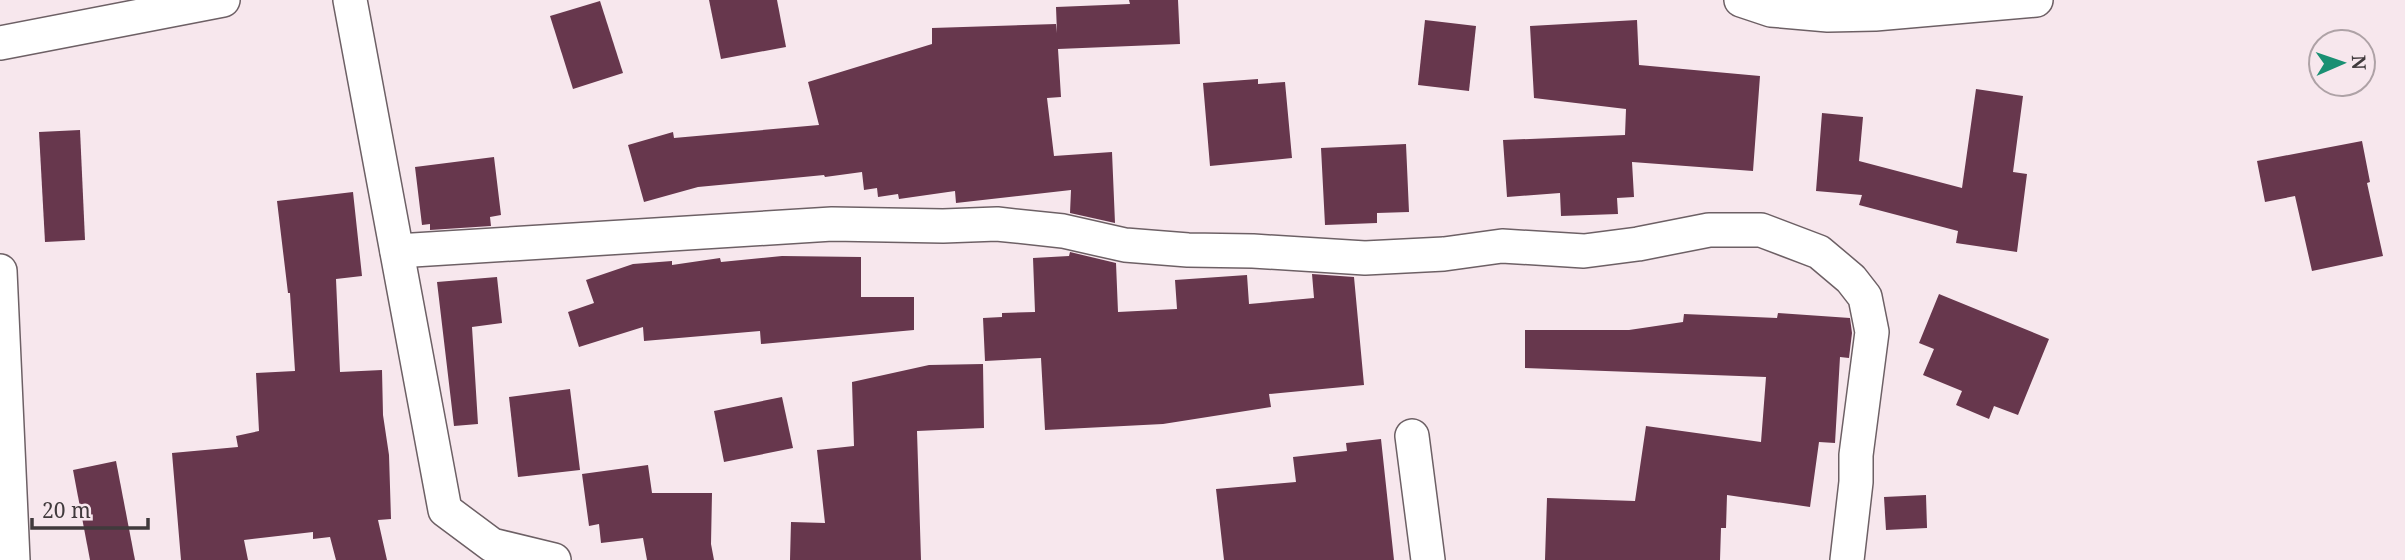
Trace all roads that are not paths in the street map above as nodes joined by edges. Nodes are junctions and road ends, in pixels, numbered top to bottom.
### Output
1 (223, 0) edge
2 (350, 0) edge
3 (1741, 0) edge
4 (2036, 0) edge
5 (0, 43) edge
6 (397, 251) junction
7 (0, 271) edge
8 (1412, 436) dead end
9 (13, 560) edge
10 (554, 560) edge
11 (1428, 560) edge
12 (1847, 560) edge

1 - 5 street
2 - 6 street
3 - 4 street
6 - 10 street
6 - 12 street
7 - 9 street
8 - 11 street

